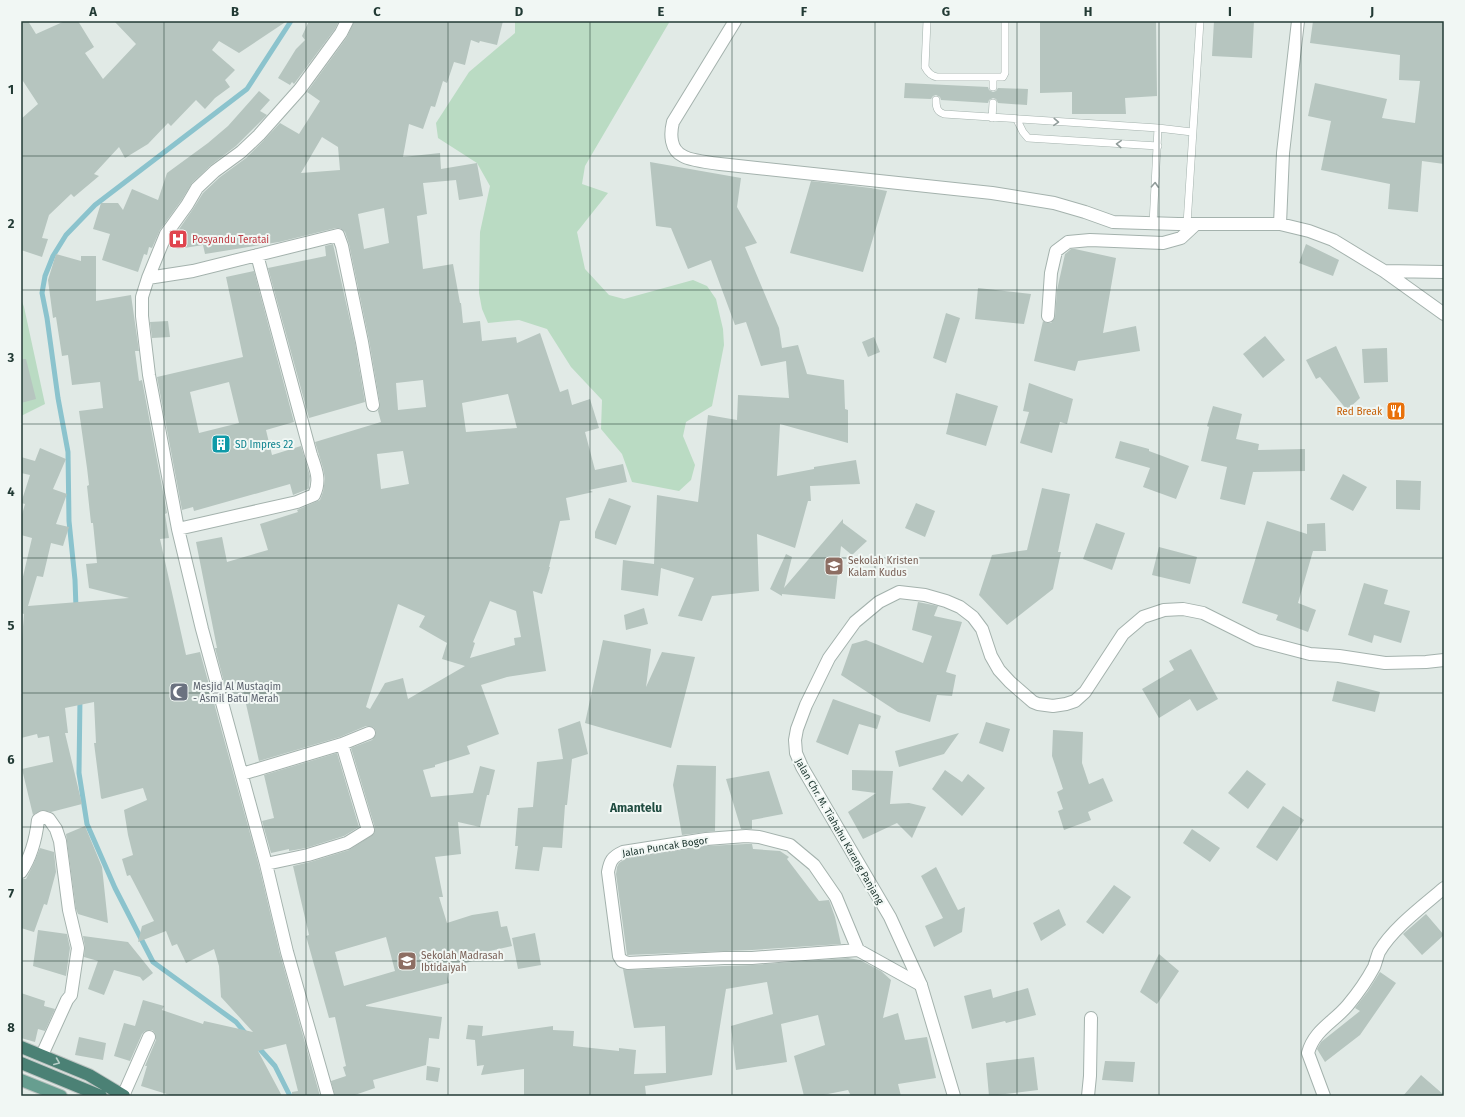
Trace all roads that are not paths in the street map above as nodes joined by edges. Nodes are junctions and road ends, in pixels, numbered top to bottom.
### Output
1 (347, 21) edge
2 (735, 21) edge
3 (927, 21) edge
4 (1005, 21) edge
5 (1200, 21) edge
6 (1298, 21) edge
7 (937, 77) junction
8 (993, 78) junction
9 (937, 84) dead end
10 (993, 87) dead end
11 (936, 100) dead end
12 (993, 103) dead end
13 (992, 118) junction
14 (1017, 120) junction
15 (1158, 128) junction
16 (1192, 132) junction
17 (1158, 146) junction
18 (1153, 224) junction
19 (1191, 224) junction
20 (1280, 224) junction
21 (256, 255) junction
22 (1384, 271) junction
23 (1444, 272) edge
24 (148, 278) junction
25 (1444, 314) edge
26 (1048, 316) dead end
27 (373, 405) dead end
28 (178, 529) junction
29 (1444, 660) edge
30 (369, 733) dead end
31 (342, 744) junction
32 (242, 774) junction
33 (266, 864) junction
34 (21, 872) edge
35 (1444, 888) edge
36 (858, 950) junction
37 (921, 985) junction
38 (1091, 1018) dead end
39 (149, 1037) dead end
40 (21, 1047) edge
41 (42, 1056) junction
42 (21, 1063) edge
43 (21, 1080) edge
44 (61, 1096) edge
45 (101, 1096) edge
46 (124, 1096) edge
47 (328, 1096) edge
48 (954, 1096) edge
49 (1088, 1096) edge
50 (1324, 1096) edge

1 - 24 street
2 - 18 street
3 - 7 lane
4 - 8 lane
5 - 16 lane
6 - 20 street
7 - 8 lane
7 - 9 lane
8 - 10 lane
11 - 13 lane
12 - 13 lane
13 - 14 lane
14 -> 15 lane
17 -> 14 lane
15 - 16 lane
15 - 17 lane
16 - 19 lane
18 -> 17 lane
18 - 19 street
19 - 20 street
19 - 26 street
20 - 22 street
21 - 24 street
21 - 27 street
21 - 28 street
22 - 23 street
22 - 25 street
24 - 28 street
28 - 32 street
29 - 37 street, Jalan Chr. M. Tiahahu Karang Panjang
30 - 31 street
31 - 32 street
31 - 33 street
32 - 33 street
33 - 47 street
34 - 41 street
35 - 50 street
36 - 36 street, Jalan Puncak Bogor
36 - 37 street
37 - 48 street, Jalan Chr. M. Tiahahu Karang Panjang
38 - 49 street
39 - 46 street
40 - 41 highway
41 -> 46 highway
42 - 45 highway
43 - 44 main road

